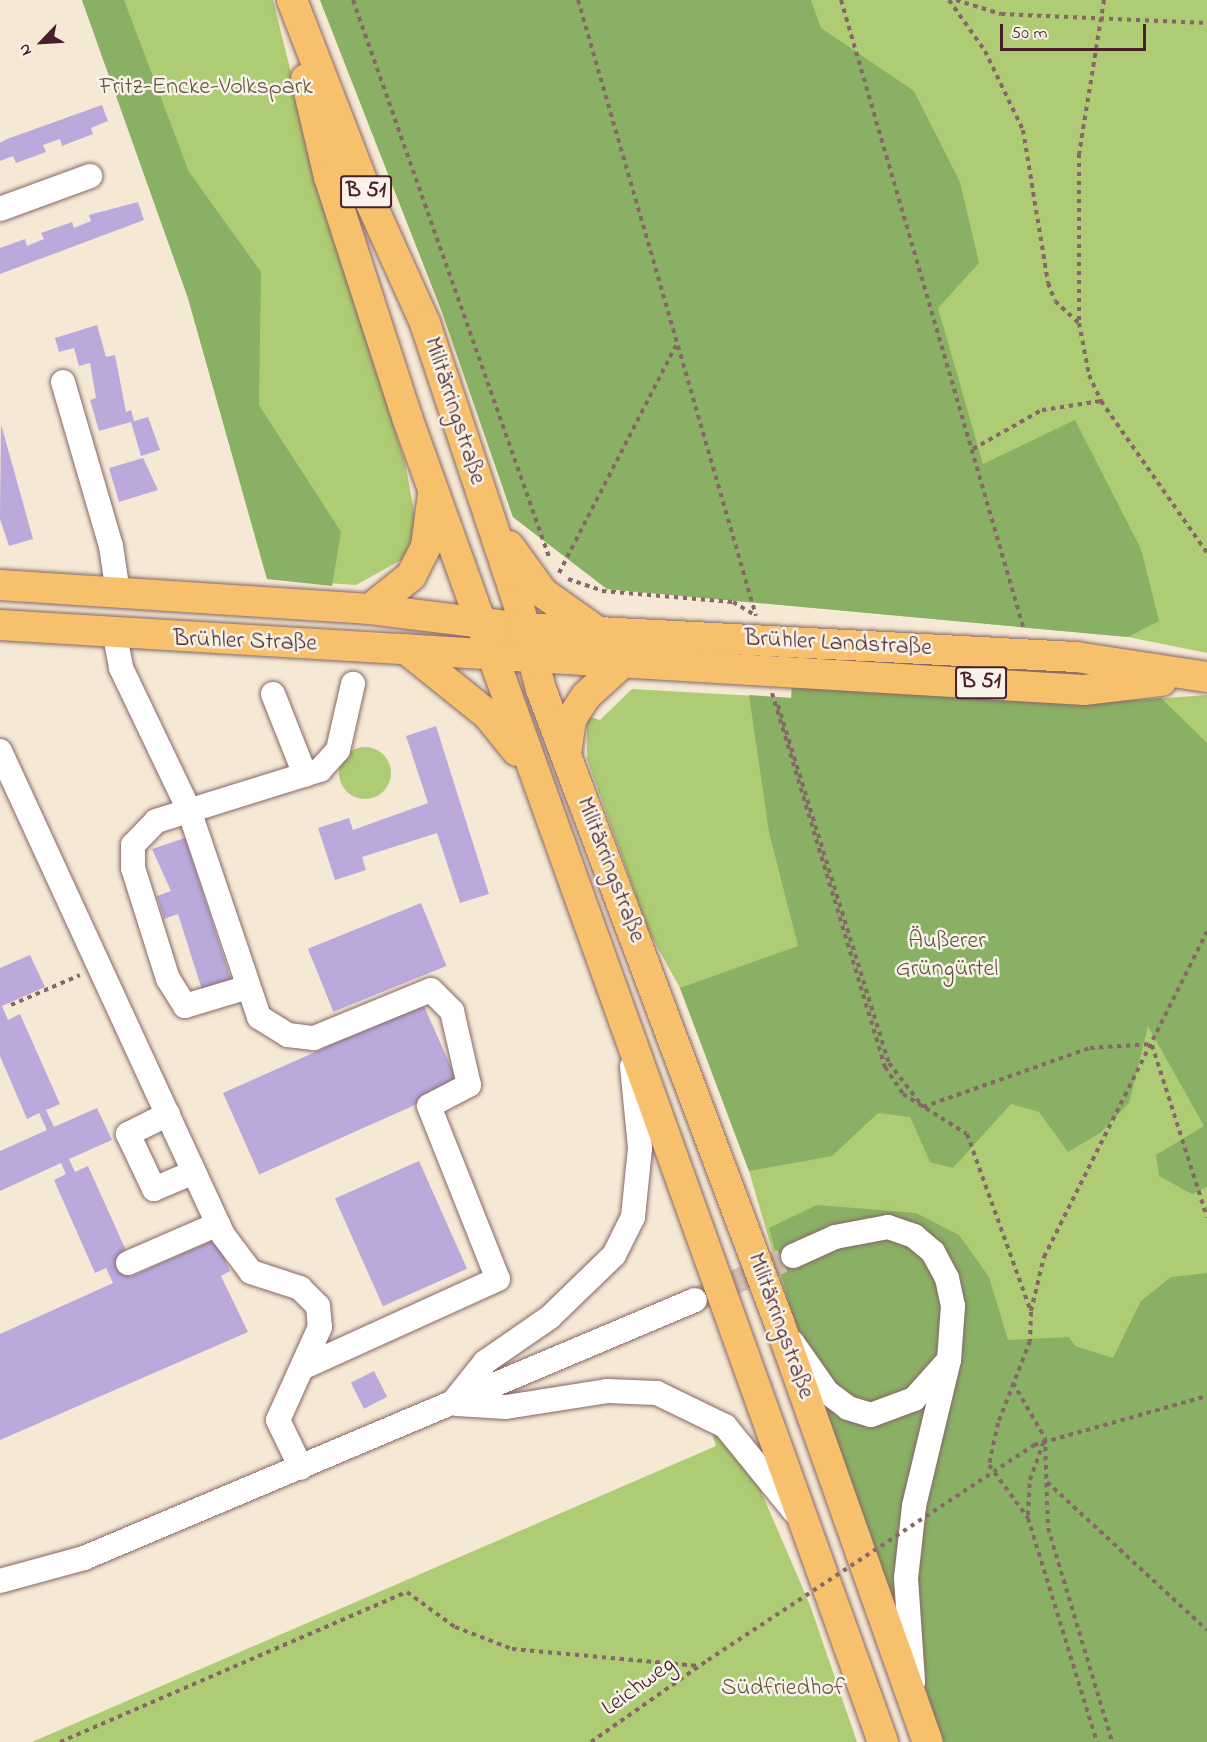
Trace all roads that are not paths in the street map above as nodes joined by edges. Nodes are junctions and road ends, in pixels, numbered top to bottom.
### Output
1 (290, 0) edge
2 (90, 176) dead end
3 (0, 209) edge
4 (63, 382) dead end
5 (434, 491) junction
6 (491, 522) junction
7 (0, 585) edge
8 (118, 594) junction
9 (370, 609) junction
10 (479, 620) junction
11 (0, 625) edge
12 (598, 632) junction
13 (115, 636) junction
14 (526, 642) junction
15 (406, 649) junction
16 (490, 655) junction
17 (622, 663) junction
18 (1202, 677) edge
19 (353, 684) dead end
20 (273, 694) dead end
21 (0, 751) edge
22 (566, 758) junction
23 (532, 769) junction
24 (305, 776) junction
25 (189, 810) junction
26 (248, 987) junction
27 (630, 1043) junction
28 (168, 1114) junction
29 (194, 1172) junction
30 (218, 1224) junction
31 (793, 1256) tunnel mouth
32 (128, 1263) dead end
33 (695, 1300) tunnel mouth
34 (780, 1326) junction
35 (949, 1360) junction
36 (302, 1368) junction
37 (451, 1404) junction
38 (301, 1468) junction
39 (811, 1534) junction
40 (0, 1581) edge
41 (914, 1702) junction
42 (883, 1742) edge
43 (928, 1742) edge

1 - 5 main road, Militärringstraße / B 51
1 - 6 main road, Militärringstraße / B 51
2 - 3 street
4 - 8 street
5 - 9 main road, B 51
5 - 10 main road, Militärringstraße / B 51
6 - 12 main road, B 51
6 - 14 main road, Militärringstraße / B 51
7 - 8 main road, Brühler Straße
8 - 9 main road, Brühler Straße
8 - 13 main road
9 - 10 main road, Brühler Straße
10 - 14 main road, Brühler Landstraße / B 51
10 - 16 main road, Militärringstraße / B 51
11 - 13 main road, Brühler Straße
12 - 14 main road, Brühler Landstraße / B 51
12 - 18 main road, Brühler Landstraße / B 51
13 - 15 main road, Brühler Straße
13 - 25 street
14 - 16 main road, Brühler Landstraße / B 51
14 - 17 main road, Brühler Landstraße / B 51
14 - 22 main road, Militärringstraße
15 - 16 main road, Brühler Straße
15 - 23 main road
16 - 23 main road, Militärringstraße
17 - 18 main road, Brühler Landstraße / B 51
17 - 22 main road
19 - 24 street
20 - 24 street
21 - 28 street
22 - 34 main road, Militärringstraße
23 - 27 main road, Militärringstraße
24 - 25 street
25 - 26 street
25 - 26 street
26 - 36 street
27 - 37 street
27 - 39 main road, Militärringstraße
28 - 29 street
28 - 29 street
29 - 30 street
30 - 32 street
30 - 36 street
31 - 35 street
33 - 37 street
34 - 35 street
34 - 41 main road, Militärringstraße
35 - 41 street
36 - 38 street
37 - 38 street
37 - 39 street
38 - 40 street
39 - 42 main road, Militärringstraße
41 - 43 main road, Militärringstraße

